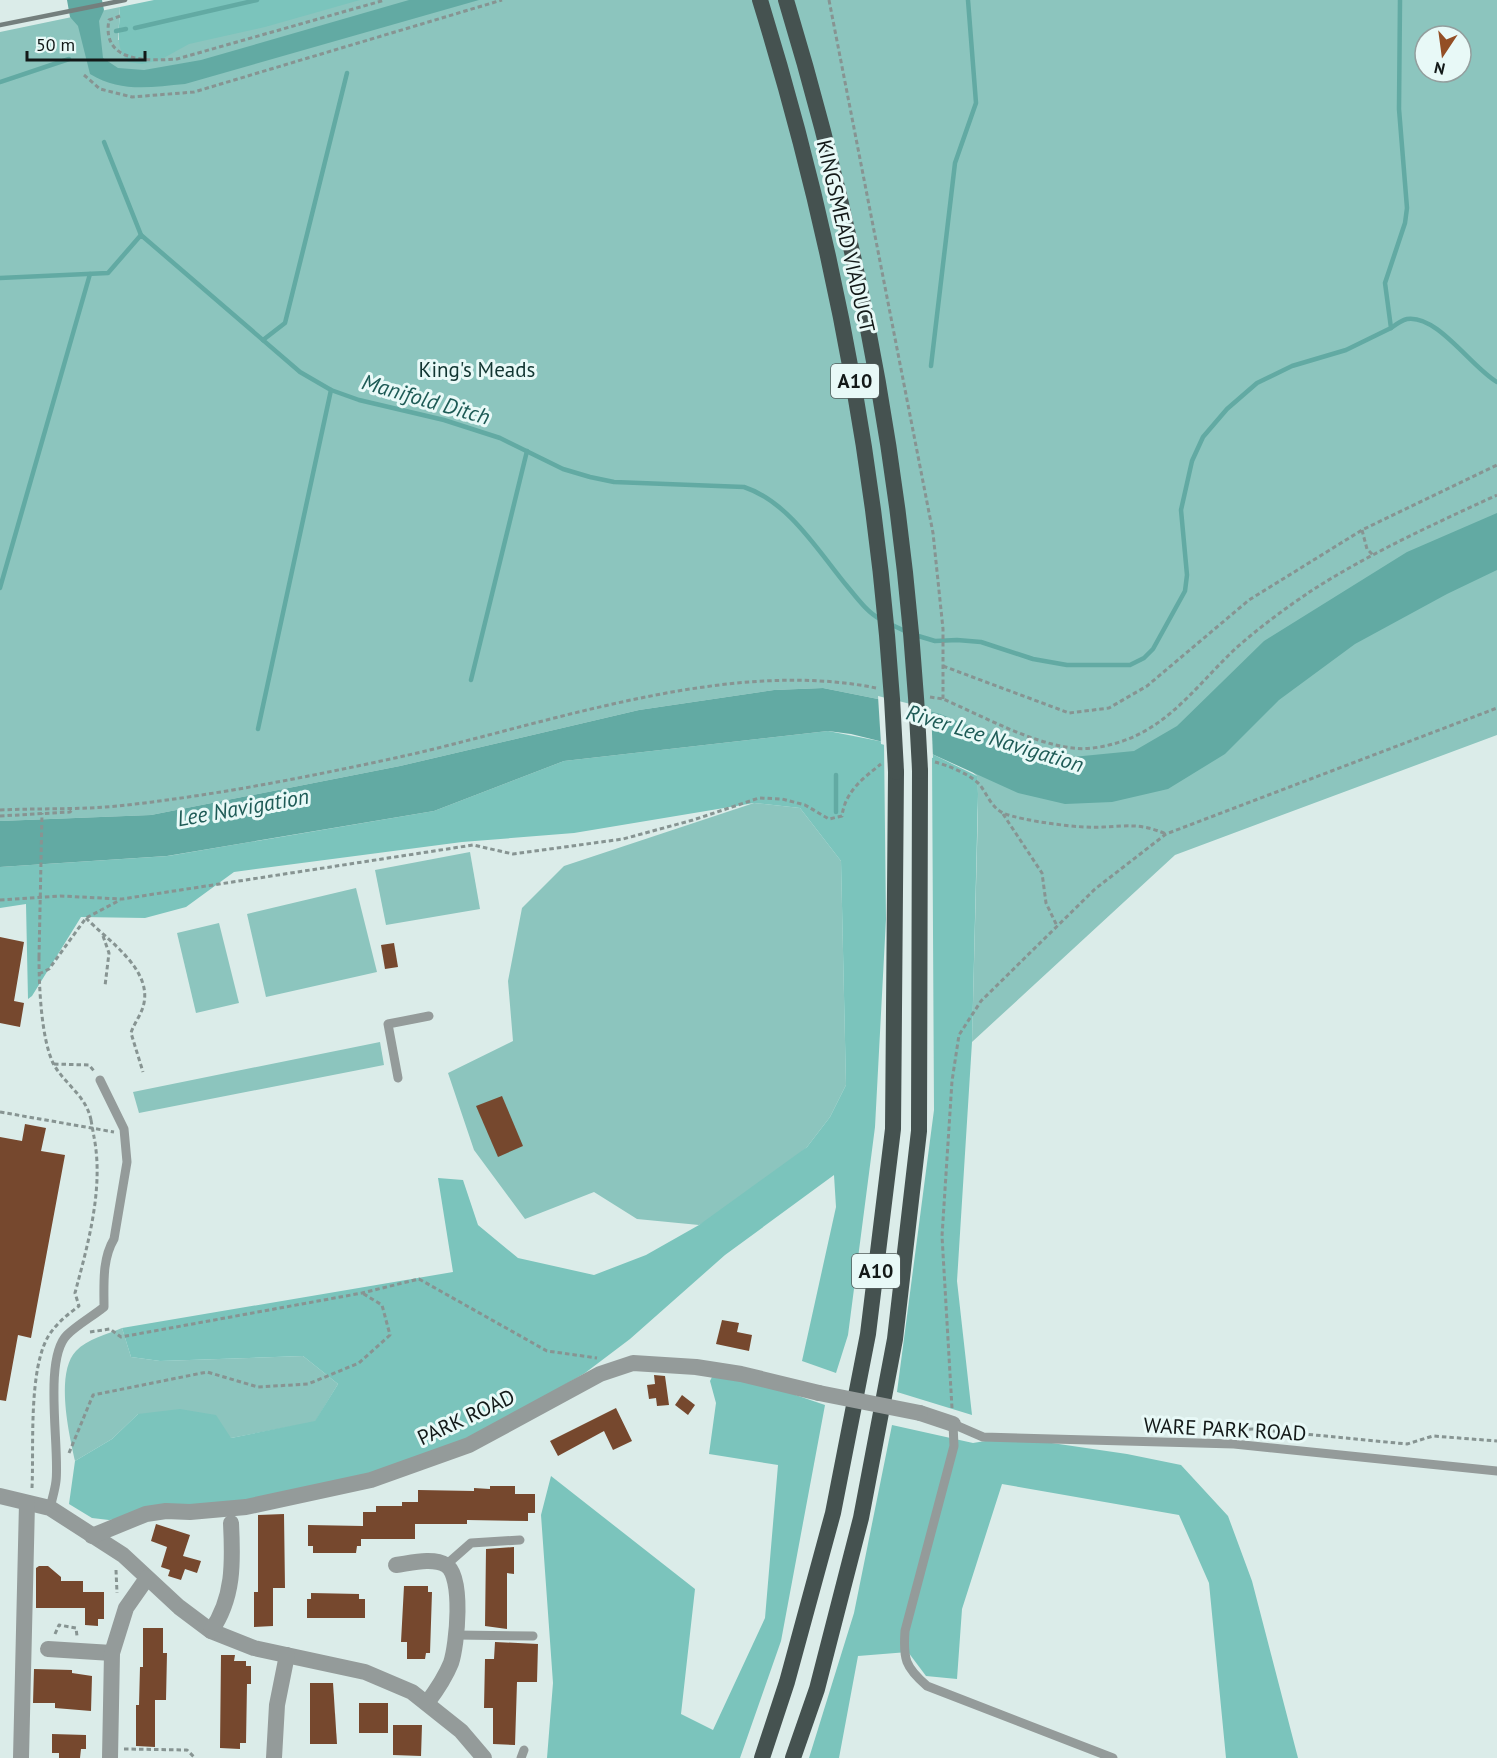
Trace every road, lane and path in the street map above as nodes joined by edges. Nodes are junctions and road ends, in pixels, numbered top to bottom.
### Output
1 (385, 0) edge
2 (502, 0) edge
3 (760, 0) edge
4 (786, 0) edge
5 (829, 0) edge
6 (120, 16) dead end
7 (84, 75) dead end
8 (1497, 465) edge
9 (1497, 495) edge
10 (1362, 530) junction
11 (1374, 555) junction
12 (943, 666) junction
13 (885, 690) dead end
14 (925, 697) dead end
15 (943, 699) junction
16 (1497, 708) edge
17 (923, 767) junction
18 (893, 768) junction
19 (0, 810) edge
20 (72, 810) junction
21 (1002, 812) junction
22 (42, 813) junction
23 (0, 816) edge
24 (1166, 834) junction
25 (122, 899) junction
26 (0, 900) edge
27 (86, 918) junction
28 (1057, 926) junction
29 (102, 935) junction
30 (39, 974) junction
31 (105, 986) dead end
32 (429, 1016) dead end
33 (54, 1064) junction
34 (142, 1072) dead end
35 (398, 1078) dead end
36 (100, 1080) joint
37 (0, 1112) edge
38 (124, 1134) junction
39 (94, 1137) dead end
40 (362, 1293) junction
41 (79, 1306) dead end
42 (86, 1323) junction
43 (601, 1359) dead end
44 (953, 1424) junction
45 (1497, 1441) edge
46 (1234, 1444) junction
47 (56, 1462) junction
48 (1497, 1471) edge
49 (0, 1496) edge
50 (27, 1503) junction
51 (50, 1508) junction
52 (231, 1523) dead end
53 (92, 1536) junction
54 (520, 1540) dead end
55 (396, 1565) dead end
56 (446, 1565) junction
57 (116, 1567) dead end
58 (147, 1578) junction
59 (118, 1596) dead end
60 (211, 1631) junction
61 (456, 1635) junction
62 (533, 1636) dead end
63 (80, 1641) dead end
64 (50, 1643) joint
65 (111, 1653) junction
66 (287, 1655) junction
67 (427, 1703) junction
68 (110, 1753) edge
69 (21, 1758) edge
70 (195, 1758) edge
71 (274, 1758) edge
72 (484, 1758) edge
73 (762, 1758) edge
74 (793, 1758) edge
75 (1113, 1758) edge

1 - 6 path
2 - 7 path
3 - 18 highway, KINGSMEAD VIADUCT / A10, bridge
4 - 17 highway, KINGSMEAD VIADUCT / A10, bridge
5 - 12 path
8 - 10 path
9 - 11 path
10 - 11 path
10 - 12 path
11 - 15 path
12 - 15 path
13 - 20 path
14 - 15 path
16 - 24 path
17 - 21 path
17 - 74 highway, A10
18 - 25 path
18 - 73 highway, A10
19 - 20 path
20 - 22 path
21 - 24 path
21 - 28 path
22 - 23 path
22 - 30 path, bridge
24 - 28 path
25 - 26 path
25 - 27 path
27 - 29 path
27 - 30 path
28 - 44 path
29 - 31 path
29 - 34 path
30 - 33 path
32 - 35 lane
33 - 36 path
33 - 39 path, bridge
36 - 38 lane
37 - 38 path
38 - 42 lane
40 - 42 path
40 - 43 path
40 - 47 path
41 - 42 path
42 - 47 lane
44 - 46 lane, WARE PARK ROAD
44 - 53 street, PARK ROAD, bridge
44 - 75 lane
45 - 46 path
46 - 48 lane, WARE PARK ROAD
47 - 51 lane
49 - 50 street
50 - 51 street
50 - 69 street
51 - 53 street
52 - 60 street
53 - 58 street
54 - 56 lane
55 - 56 street
56 - 61 street
57 - 59 path
58 - 60 street
58 - 65 street
60 - 66 street
61 - 62 lane
61 - 67 street
63 - 64 path
64 - 65 street
65 - 68 street
66 - 67 street
66 - 71 street
67 - 72 street
68 - 70 path

